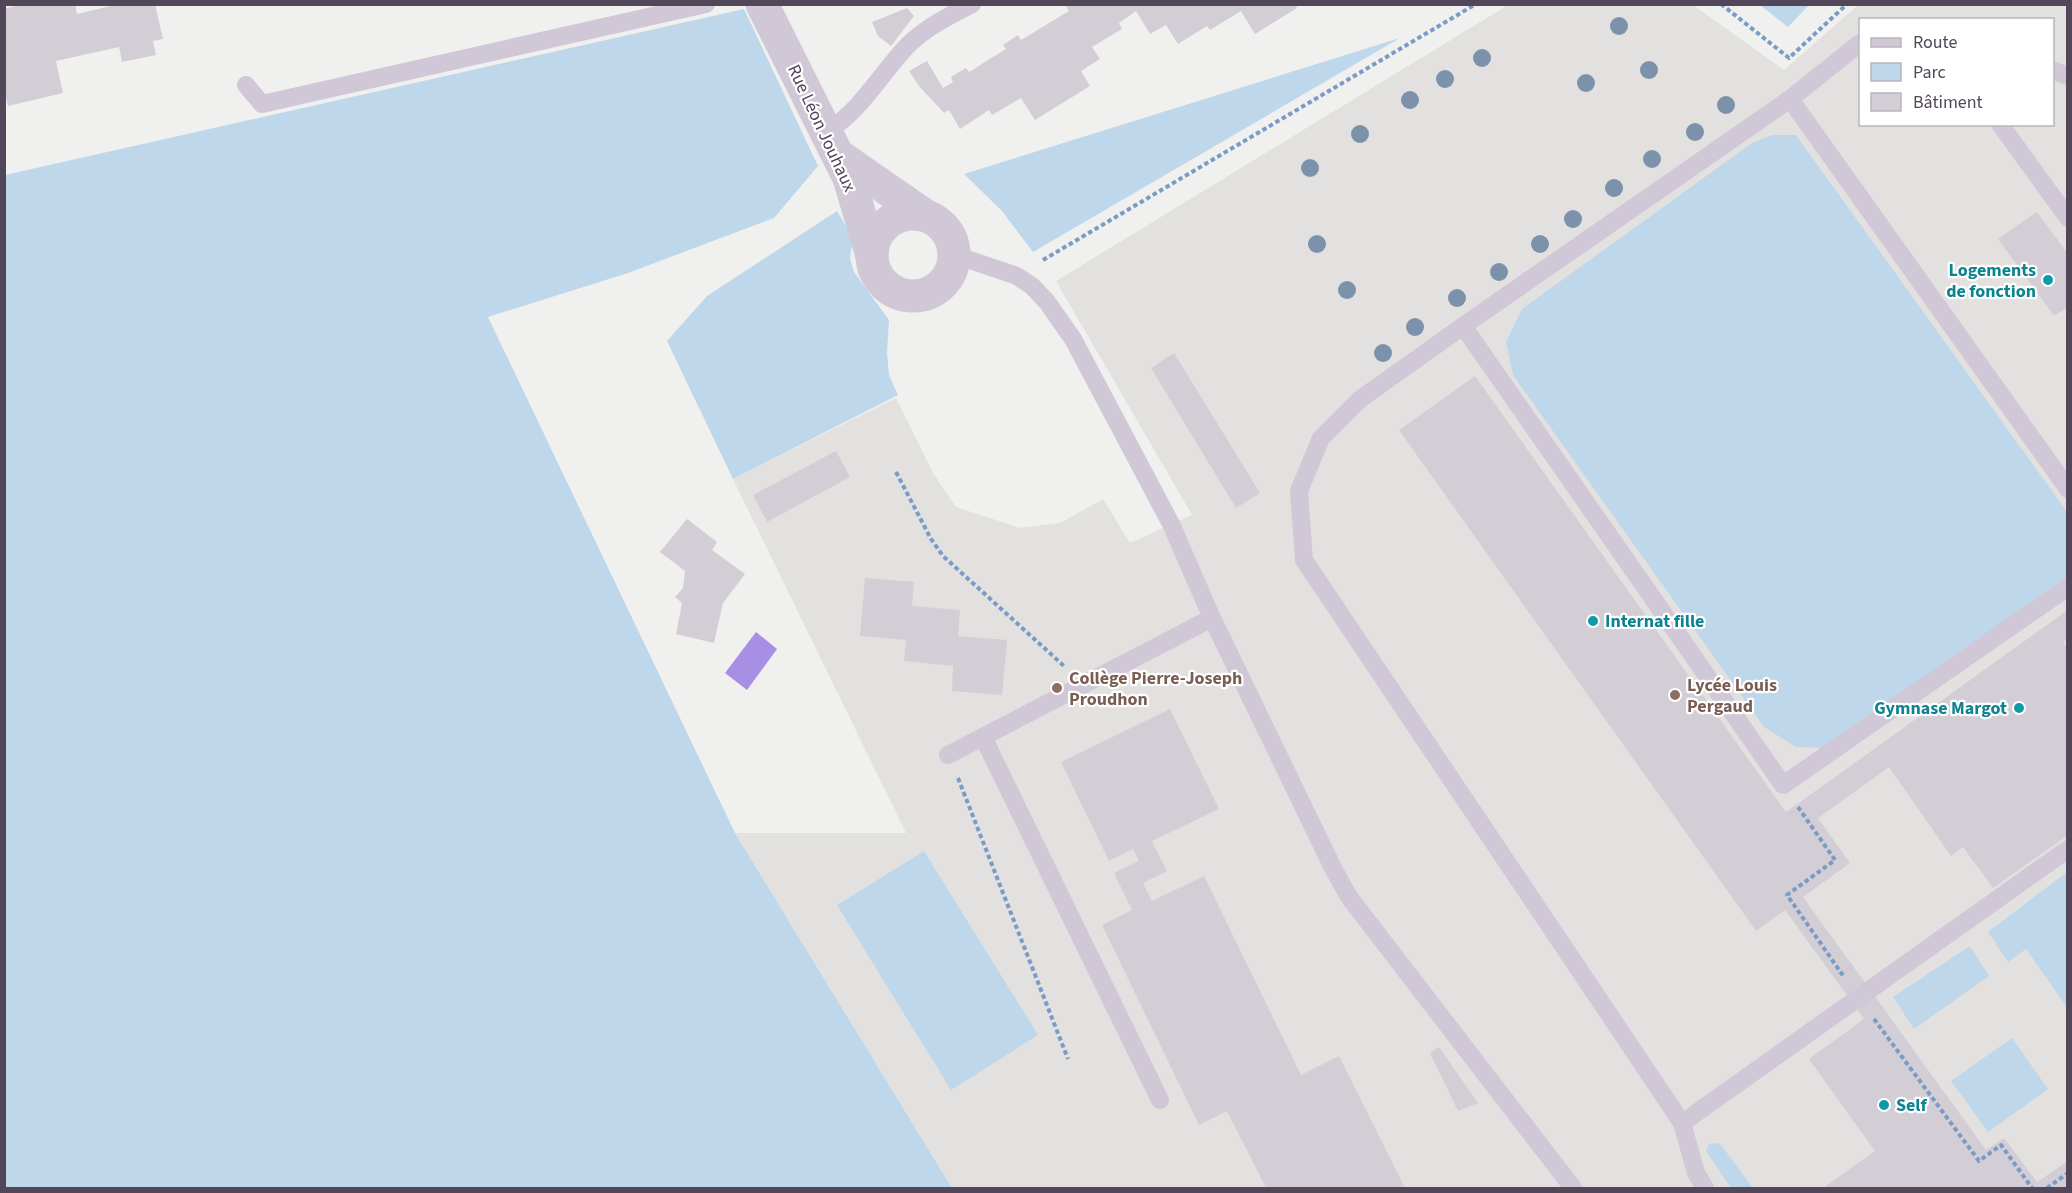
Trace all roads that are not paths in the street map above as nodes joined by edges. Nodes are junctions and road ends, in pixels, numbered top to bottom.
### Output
1 (706, 4) edge
2 (762, 4) edge
3 (972, 4) edge
4 (1859, 44) edge
5 (246, 85) dead end
6 (1790, 99) junction
7 (2001, 126) edge
8 (832, 144) junction
9 (926, 216) junction
10 (2067, 218) edge
11 (955, 255) junction
12 (872, 256) junction
13 (1463, 326) junction
14 (2067, 489) edge
15 (2067, 587) edge
16 (1212, 618) junction
17 (983, 737) junction
18 (948, 755) road end
19 (2067, 849) edge
20 (1160, 1100) dead end
21 (1682, 1124) junction
22 (1574, 1188) edge
23 (1705, 1188) edge

1 - 5 lane
2 - 8 street, Rue Léon Jouhaux
3 - 8 lane
4 - 6 lane
6 - 13 lane
6 - 14 lane
7 - 10 lane
8 - 9 street
8 - 12 street, Rue Léon Jouhaux
9 - 11 street
9 - 12 street
11 - 12 street
11 - 16 lane
13 - 15 lane
13 - 21 lane
16 - 17 lane
16 - 22 lane
17 - 18 lane
17 - 20 lane
19 - 21 lane
21 - 23 lane

